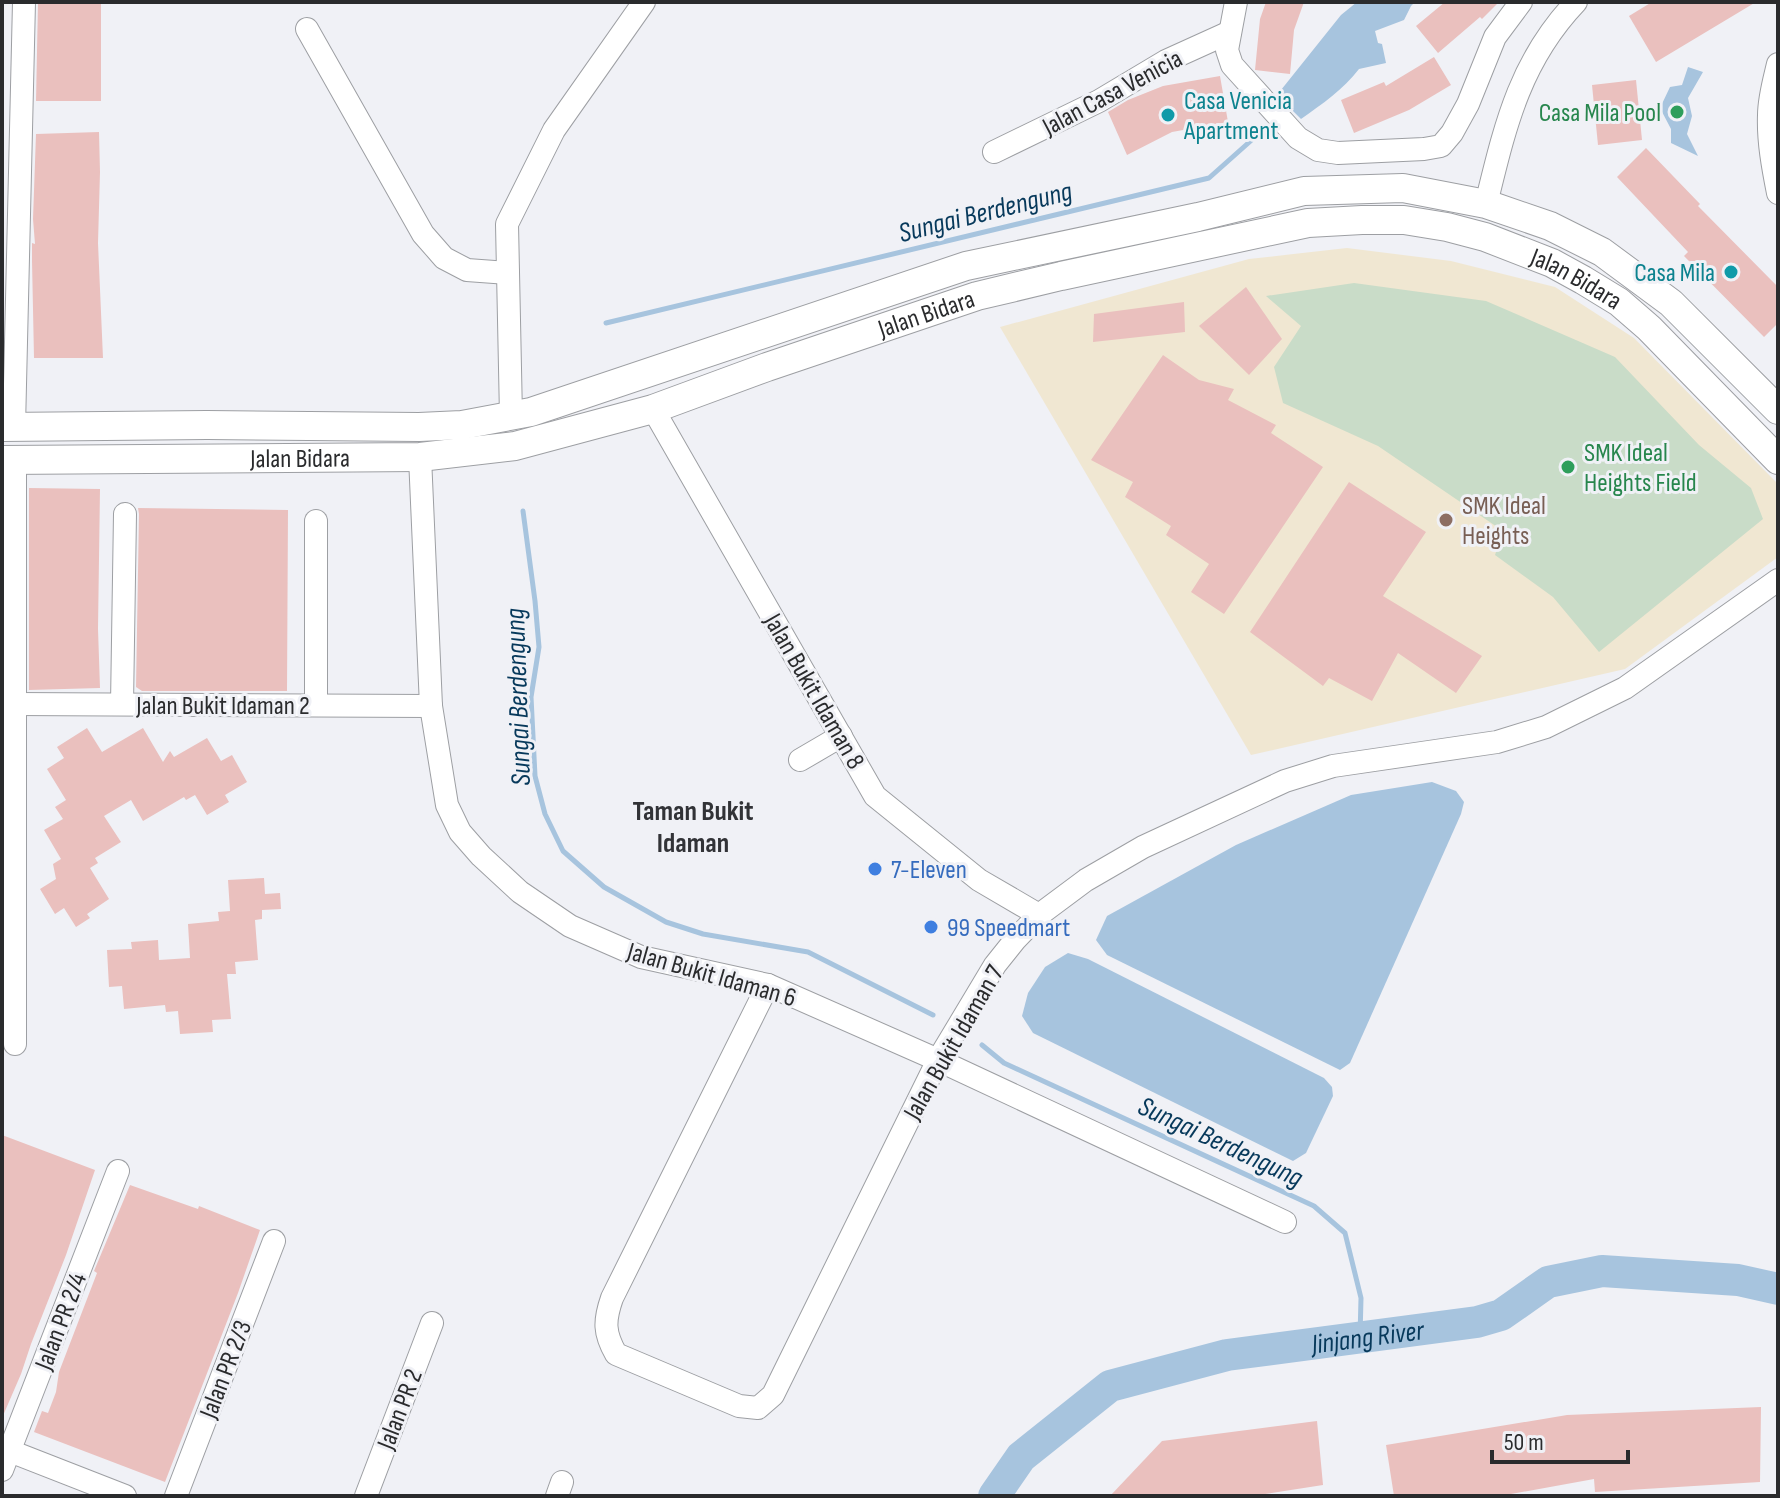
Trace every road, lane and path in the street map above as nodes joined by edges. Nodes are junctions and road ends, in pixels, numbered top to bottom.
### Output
1 (24, 2) edge
2 (644, 2) edge
3 (1236, 2) edge
4 (1521, 2) edge
5 (1576, 2) edge
6 (307, 29) dead end
7 (1230, 32) junction
8 (1778, 64) edge
9 (994, 152) dead end
10 (1778, 193) edge
11 (1486, 204) junction
12 (508, 273) junction
13 (653, 409) junction
14 (1778, 410) edge
15 (511, 416) junction
16 (8, 427) edge
17 (420, 457) junction
18 (8, 460) edge
19 (1778, 460) edge
20 (125, 514) dead end
21 (316, 521) dead end
22 (1778, 580) edge
23 (15, 704) junction
24 (122, 704) junction
25 (316, 705) junction
26 (431, 706) junction
27 (841, 736) junction
28 (800, 760) dead end
29 (1039, 915) junction
30 (768, 985) junction
31 (15, 1044) dead end
32 (938, 1060) junction
33 (118, 1171) dead end
34 (1285, 1222) dead end
35 (274, 1241) dead end
36 (432, 1323) dead end
37 (4, 1456) edge
38 (125, 1496) edge
39 (176, 1496) edge
40 (366, 1496) edge

1 - 16 street
2 - 12 street
3 - 7 street
4 - 7 street
5 - 11 street
6 - 12 street
7 - 9 street, Jalan Casa Venicia
8 - 10 street
11 - 14 main road, Jalan Bidara
11 - 15 main road, Jalan Bidara
12 - 15 street
13 - 17 main road, Jalan Bidara
13 - 19 main road, Jalan Bidara
13 - 27 street, Jalan Bukit Idaman 8
15 - 16 main road, Jalan Bidara
17 - 18 main road, Jalan Bidara
17 - 26 street, Jalan Bukit Idaman 6
18 - 23 street
20 - 24 street
21 - 25 street
22 - 29 street, Jalan Bukit Idaman 7
23 - 24 street, Jalan Bukit Idaman 2
23 - 31 street
24 - 25 street, Jalan Bukit Idaman 2
25 - 26 street, Jalan Bukit Idaman 2
26 - 30 street, Jalan Bukit Idaman 6
27 - 28 street
27 - 29 street, Jalan Bukit Idaman 8
29 - 32 street, Jalan Bukit Idaman 7
30 - 32 street, Jalan Bukit Idaman 6
30 - 32 street, Jalan Bukit Idaman 7
32 - 34 street, Jalan Bukit Idaman 6
33 - 37 street, Jalan PR 2/4
35 - 39 street, Jalan PR 2/3
36 - 40 street, Jalan PR 2
37 - 38 street

